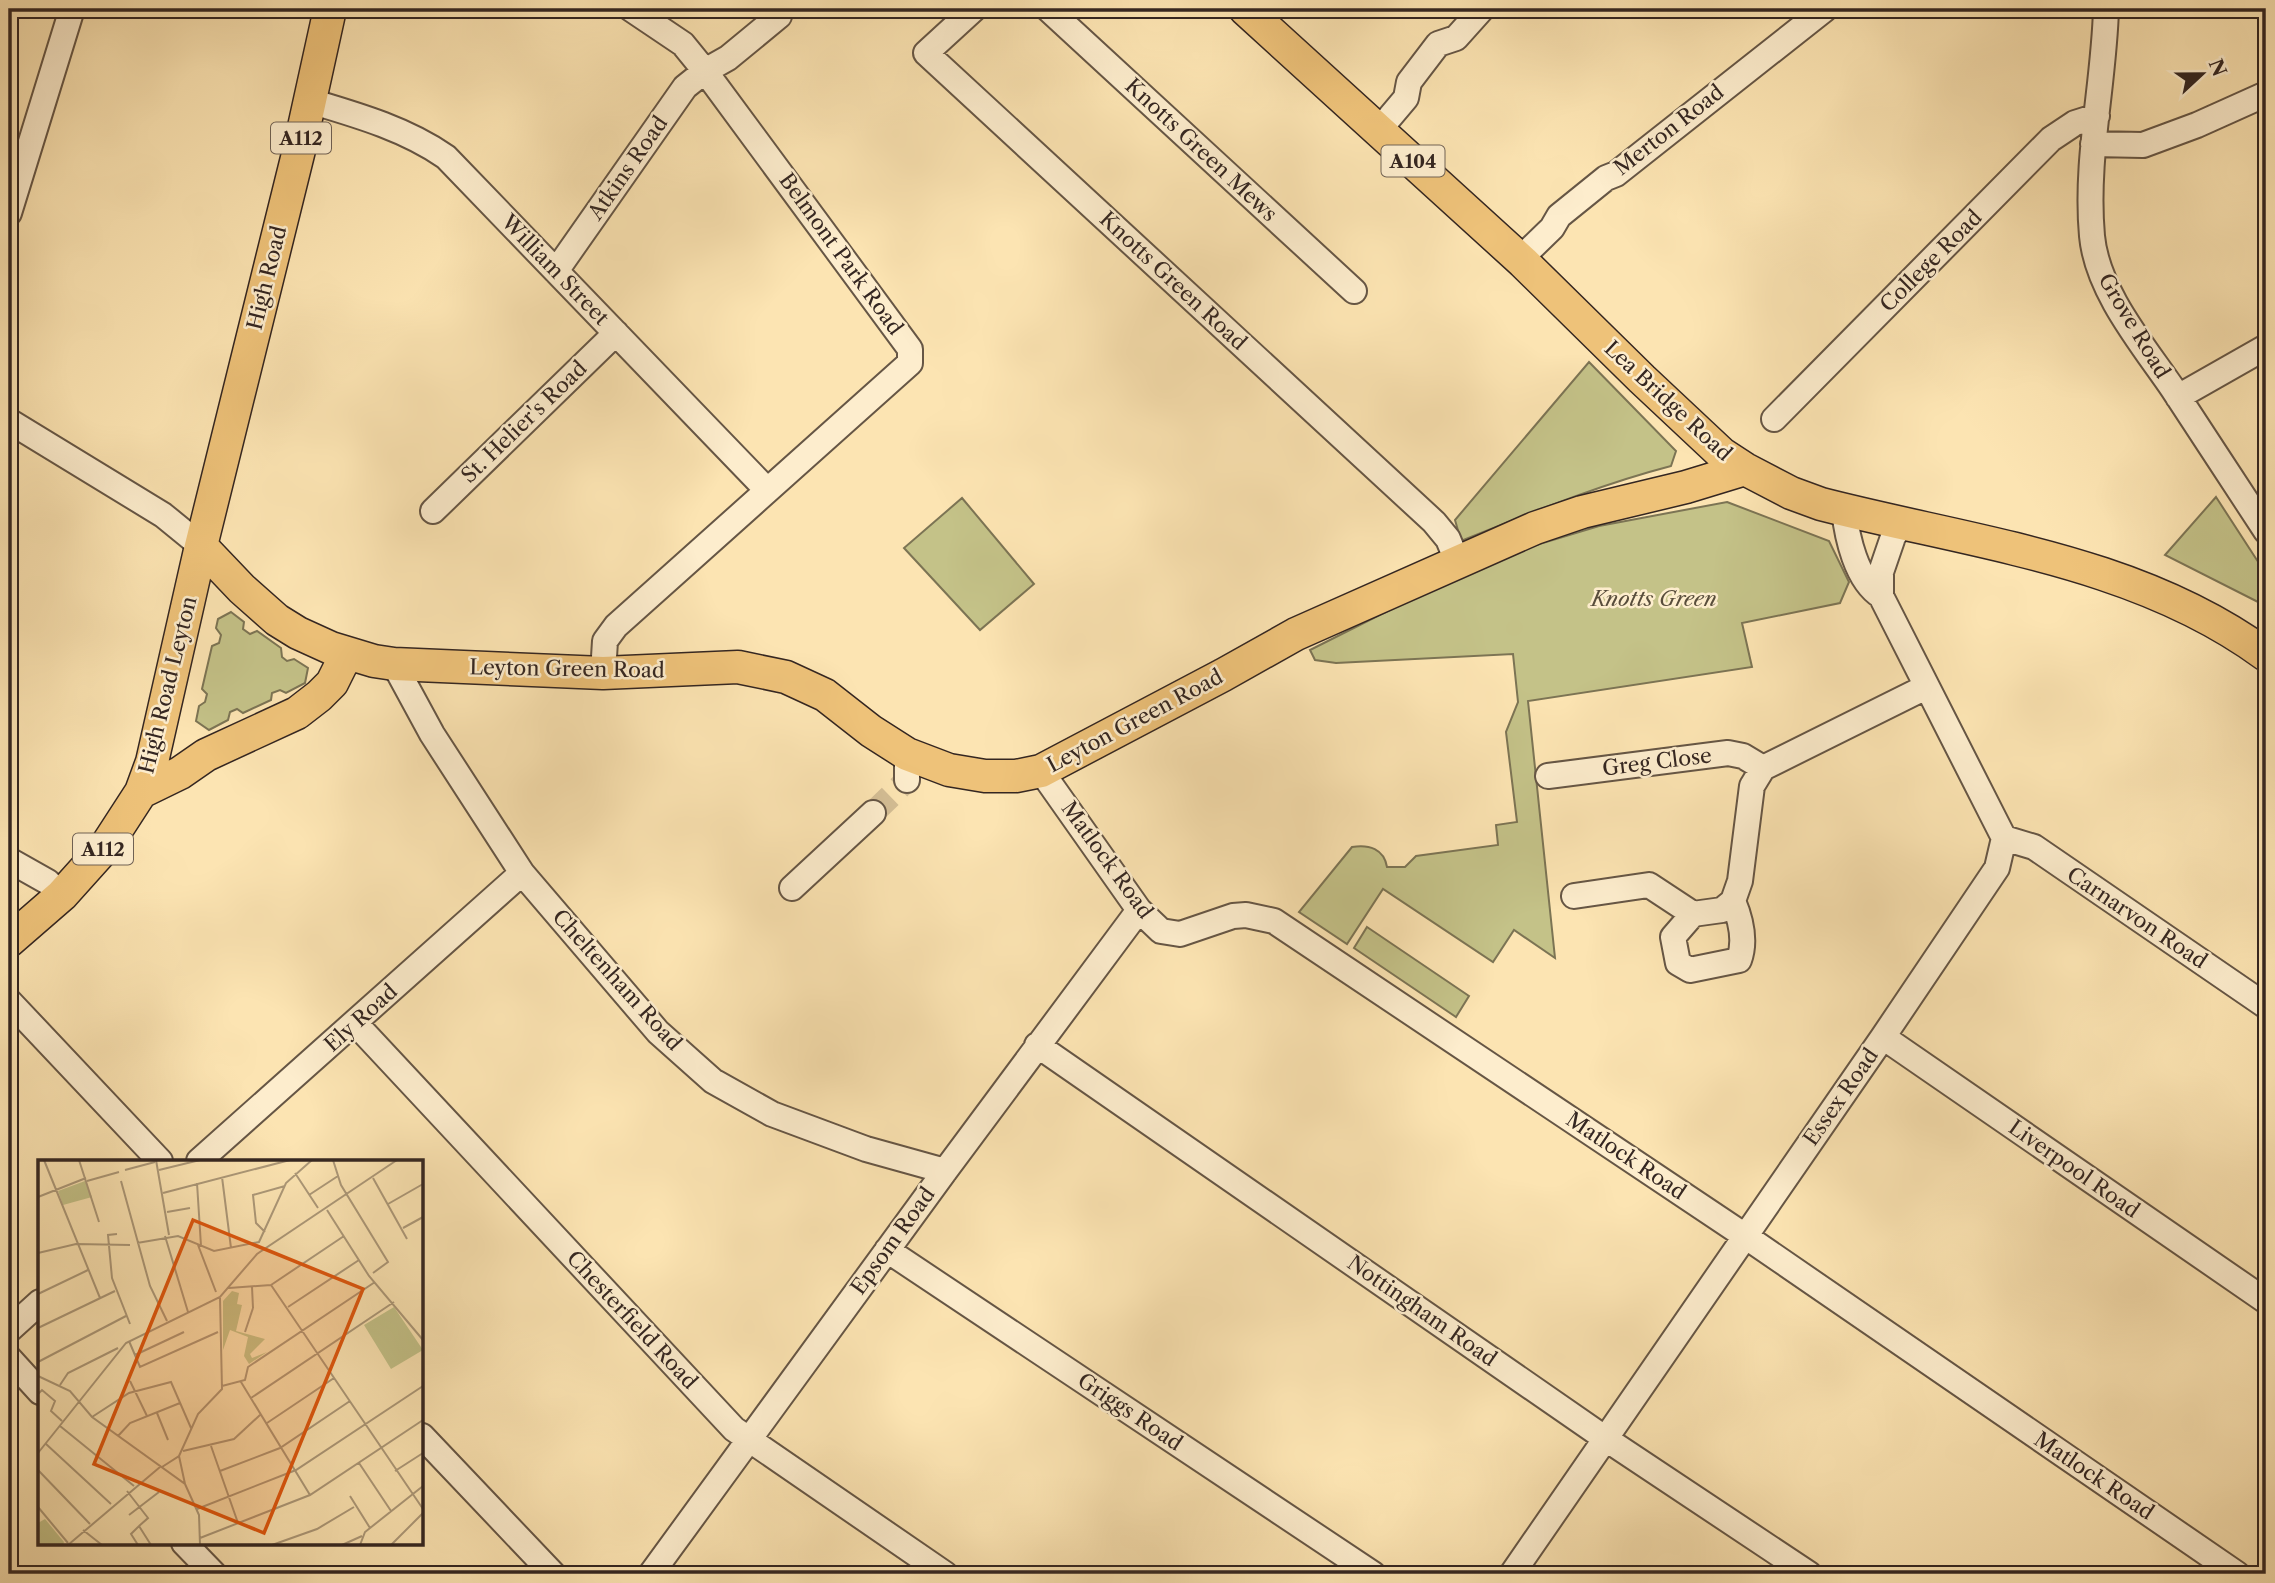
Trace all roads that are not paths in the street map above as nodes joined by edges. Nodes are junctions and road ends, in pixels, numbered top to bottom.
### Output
1 (72, 9) edge
2 (330, 9) edge
3 (631, 9) edge
4 (974, 9) edge
5 (1048, 9) edge
6 (1245, 9) edge
7 (1482, 9) edge
8 (1825, 9) edge
9 (2106, 9) edge
10 (779, 16) dead end
11 (705, 71) junction
12 (2266, 94) edge
13 (310, 101) junction
14 (2097, 116) junction
15 (1379, 130) junction
16 (2093, 144) junction
17 (9, 214) edge
18 (1520, 259) junction
19 (556, 271) junction
20 (1354, 291) dead end
21 (616, 332) junction
22 (2266, 347) edge
23 (2178, 397) junction
24 (1774, 419) dead end
25 (9, 421) edge
26 (1745, 469) junction
27 (767, 489) junction
28 (1844, 510) junction
29 (433, 511) dead end
30 (1902, 523) junction
31 (2266, 531) edge
32 (201, 546) junction
33 (1457, 561) junction
34 (1881, 596) junction
35 (347, 653) junction
36 (2266, 655) edge
37 (394, 664) junction
38 (603, 673) junction
39 (1926, 687) junction
40 (160, 732) junction
41 (206, 755) junction
42 (1763, 768) junction
43 (1041, 771) junction
44 (1548, 776) dead end
45 (141, 792) junction
46 (873, 813) tunnel mouth
47 (2004, 838) junction
48 (9, 860) edge
49 (522, 873) junction
50 (792, 888) dead end
51 (62, 895) junction
52 (1574, 896) dead end
53 (1733, 901) junction
54 (1139, 910) junction
55 (1693, 914) junction
56 (9, 941) edge
57 (9, 1001) edge
58 (2266, 1006) edge
59 (355, 1023) junction
60 (1883, 1037) junction
61 (1037, 1045) junction
62 (159, 1160) edge
63 (200, 1160) edge
64 (945, 1171) junction
65 (1745, 1236) junction
66 (887, 1250) junction
67 (2266, 1301) edge
68 (38, 1304) edge
69 (9, 1330) edge
70 (9, 1358) edge
71 (38, 1390) edge
72 (424, 1438) edge
73 (1606, 1439) junction
74 (750, 1440) junction
75 (185, 1544) edge
76 (214, 1574) edge
77 (553, 1574) edge
78 (651, 1574) edge
79 (946, 1574) edge
80 (1373, 1574) edge
81 (1512, 1574) edge
82 (1809, 1574) edge
83 (2237, 1574) edge

1 - 17 street
2 - 13 main road, High Road / A112
3 - 11 street, Belmont Park Road
4 - 33 street, Knotts Green Road
5 - 20 street, Knotts Green Mews
6 - 15 main road, Lea Bridge Road / A104
7 - 15 street
8 - 18 street, Merton Road
9 - 14 street, Grove Road
10 - 11 street, Atkins Road
11 - 19 street, Atkins Road
11 - 27 street, Belmont Park Road
12 - 16 street
13 - 19 street, William Street
13 - 32 main road, High Road / A112
14 - 16 street, Grove Road
14 - 24 street, College Road
15 - 18 main road, Lea Bridge Road / A104
16 - 23 street, Grove Road
18 - 26 main road, Lea Bridge Road / A104
19 - 21 street, William Street
21 - 27 street, William Street
21 - 29 street, St. Helier's Road
22 - 23 street
23 - 31 street, Grove Road
25 - 32 street
26 - 28 main road, Lea Bridge Road / A104
26 - 33 main road, Leyton Green Road
27 - 38 street, Belmont Park Road
28 - 30 main road, Lea Bridge Road / A104
28 - 34 street
30 - 34 street
30 - 36 main road, Lea Bridge Road / A104
32 - 35 main road, Leyton Green Road
32 - 40 main road, High Road Leyton / A112
33 - 43 main road, Leyton Green Road
34 - 39 street
35 - 37 main road, Leyton Green Road
35 - 41 main road
37 - 38 main road, Leyton Green Road
37 - 49 street, Cheltenham Road
38 - 43 main road, Leyton Green Road
39 - 42 street
39 - 47 street
40 - 41 main road
40 - 45 main road, High Road Leyton / A112
41 - 45 main road
42 - 44 street, Greg Close
42 - 53 street
43 - 54 street, Matlock Road
45 - 51 main road, High Road Leyton / A112
46 - 50 street
47 - 58 street, Carnarvon Road
47 - 60 street, Essex Road
48 - 51 street
49 - 59 street, Ely Road
49 - 64 street, Cheltenham Road
51 - 56 main road, High Road Leyton / A112
52 - 55 street
53 - 55 street
53 - 55 street
54 - 61 street, Epsom Road
54 - 65 street, Matlock Road
57 - 62 street
59 - 63 street, Ely Road
59 - 74 street, Chesterfield Road
60 - 65 street, Essex Road
60 - 67 street, Liverpool Road
61 - 64 street, Epsom Road
61 - 73 street, Nottingham Road
64 - 66 street, Epsom Road
65 - 73 street, Essex Road
65 - 83 street, Matlock Road
66 - 74 street, Epsom Road
66 - 80 street, Griggs Road
68 - 69 street
70 - 71 street
72 - 77 street
73 - 81 street, Essex Road
73 - 82 street, Nottingham Road
74 - 78 street, Epsom Road
74 - 79 street, Chesterfield Road
75 - 76 street

